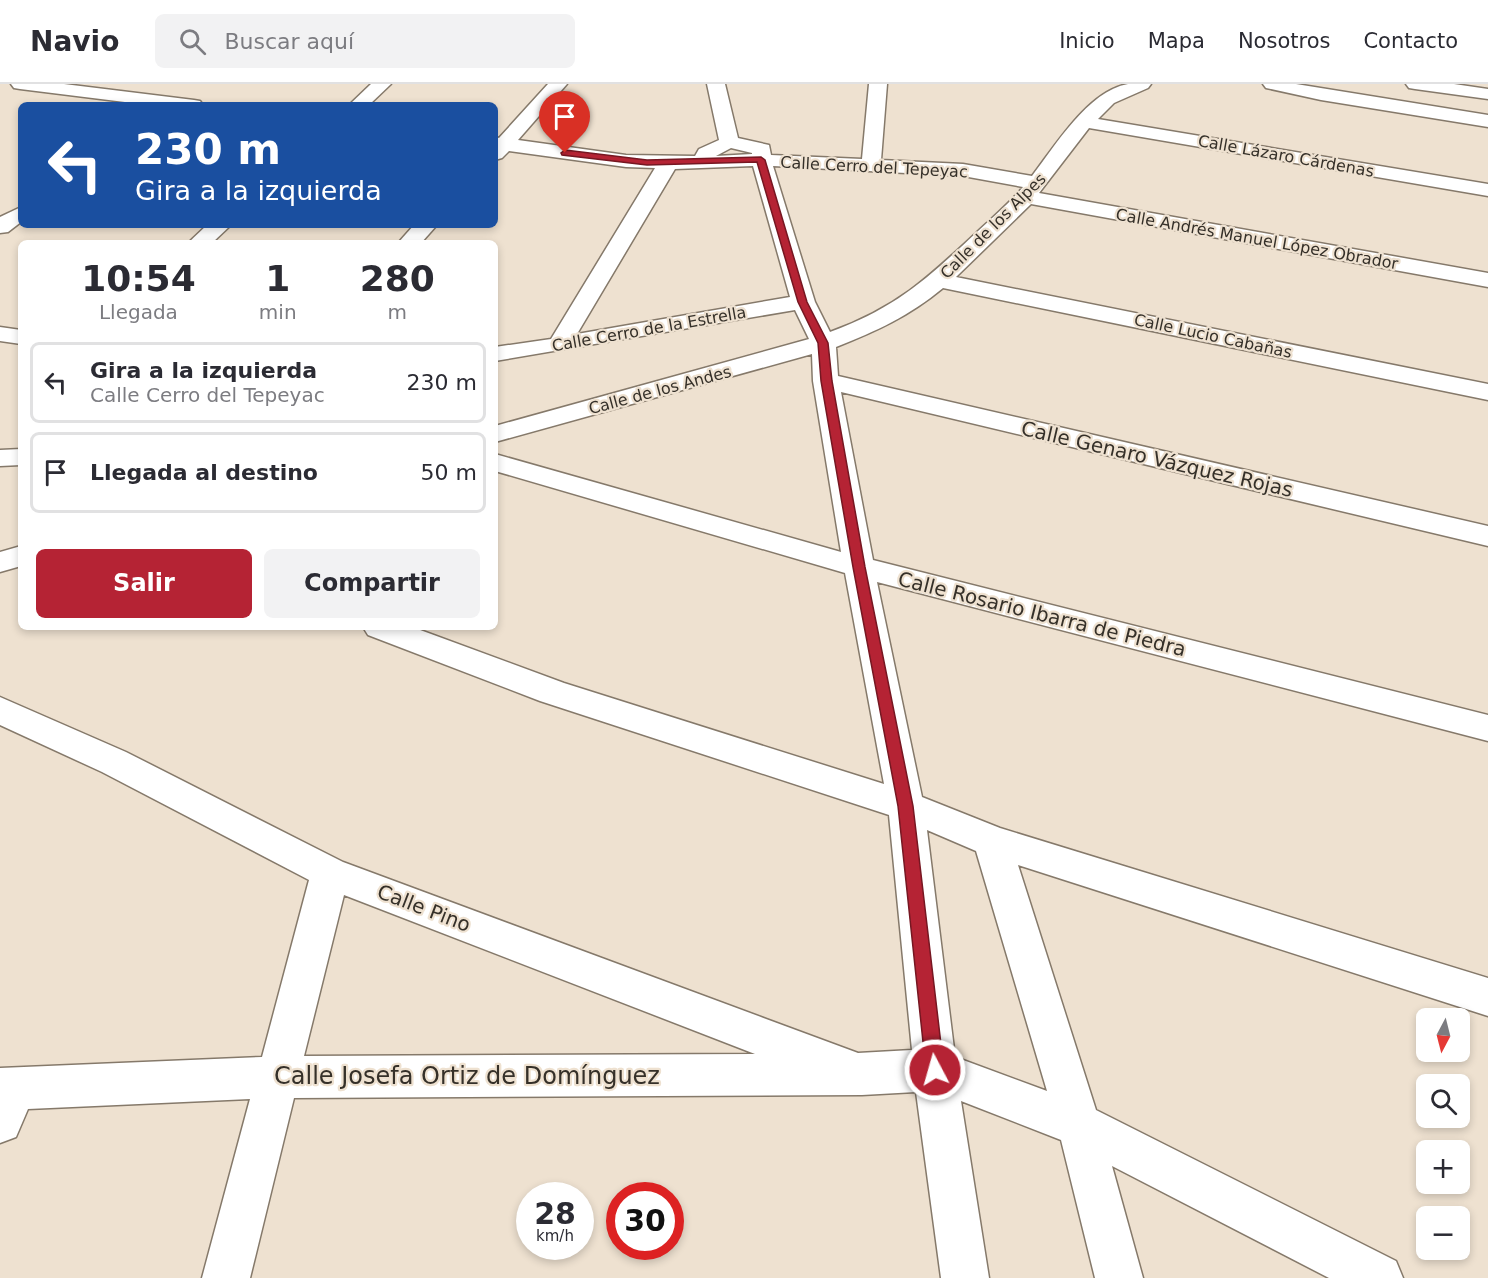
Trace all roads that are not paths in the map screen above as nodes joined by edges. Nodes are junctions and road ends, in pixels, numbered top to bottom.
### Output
1 (29, 84) edge
2 (382, 84) edge
3 (558, 84) edge
4 (716, 84) edge
5 (878, 84) edge
6 (1142, 84) edge
7 (1272, 84) edge
8 (1415, 84) edge
9 (1488, 94) edge
10 (8, 98) dead end
11 (191, 101) edge
12 (361, 102) edge
13 (1488, 121) edge
14 (1084, 122) junction
15 (729, 142) junction
16 (498, 147) edge
17 (761, 160) junction
18 (704, 162) junction
19 (668, 163) junction
20 (871, 166) junction
21 (1032, 190) junction
22 (1488, 190) edge
23 (18, 215) edge
24 (0, 227) edge
25 (216, 228) edge
26 (423, 228) edge
27 (202, 240) edge
28 (412, 240) edge
29 (939, 280) junction
30 (1488, 280) edge
31 (802, 302) junction
32 (0, 334) edge
33 (18, 337) edge
34 (823, 343) junction
35 (559, 345) junction
36 (498, 354) edge
37 (826, 381) junction
38 (1488, 392) edge
39 (498, 433) edge
40 (18, 457) edge
41 (0, 458) edge
42 (498, 463) edge
43 (1488, 536) edge
44 (18, 557) edge
45 (0, 562) edge
46 (859, 567) junction
47 (387, 630) edge
48 (0, 710) edge
49 (1488, 728) edge
50 (906, 806) junction
51 (992, 841) junction
52 (330, 873) junction
53 (1488, 997) edge
54 (935, 1070) junction
55 (862, 1074) junction
56 (278, 1077) junction
57 (5, 1100) edge
58 (1079, 1125) junction
59 (226, 1278) edge
60 (965, 1278) edge
61 (1119, 1278) edge
62 (1379, 1278) edge

1 - 10 street
1 - 11 street
2 - 12 street
3 - 16 street
4 - 15 street
5 - 20 street
6 - 14 street, Calle de los Alpes
7 - 13 street
8 - 9 street
14 - 21 street, Calle de los Alpes
14 - 22 street, Calle Lázaro Cárdenas
15 - 17 street
15 - 18 street
16 - 19 street, Calle Cerro del Tepeyac
17 - 18 street, Calle Cerro del Tepeyac
17 - 20 street, Calle Cerro del Tepeyac
17 - 31 street
18 - 19 street, Calle Cerro del Tepeyac
19 - 35 street
20 - 21 street, Calle Cerro del Tepeyac
21 - 29 street, Calle de los Alpes
21 - 30 street, Calle Andrés Manuel López Obrador
23 - 24 street
25 - 27 street
26 - 28 street
29 - 34 street, Calle de los Alpes
29 - 38 street, Calle Lucio Cabañas
31 - 34 street
31 - 35 street, Calle Cerro de la Estrella
32 - 33 street
34 - 37 street
34 - 39 street, Calle de los Andes
35 - 36 street, Calle Cerro de la Estrella
37 - 43 street, Calle Genaro Vázquez Rojas
37 - 46 street
40 - 41 street
42 - 46 street, Calle Rosario Ibarra de Piedra
44 - 45 street
46 - 49 street, Calle Rosario Ibarra de Piedra
46 - 50 street
47 - 50 street
48 - 52 street, Calle Pino
50 - 51 street
50 - 54 street
51 - 53 street
51 - 58 street
52 - 55 street, Calle Pino
52 - 56 street
54 - 55 street, Calle Josefa Ortiz de Domínguez
54 - 58 street
54 - 60 street
55 - 56 street, Calle Josefa Ortiz de Domínguez
56 - 57 street, Calle Josefa Ortiz de Domínguez
56 - 59 street
58 - 61 street
58 - 62 street

